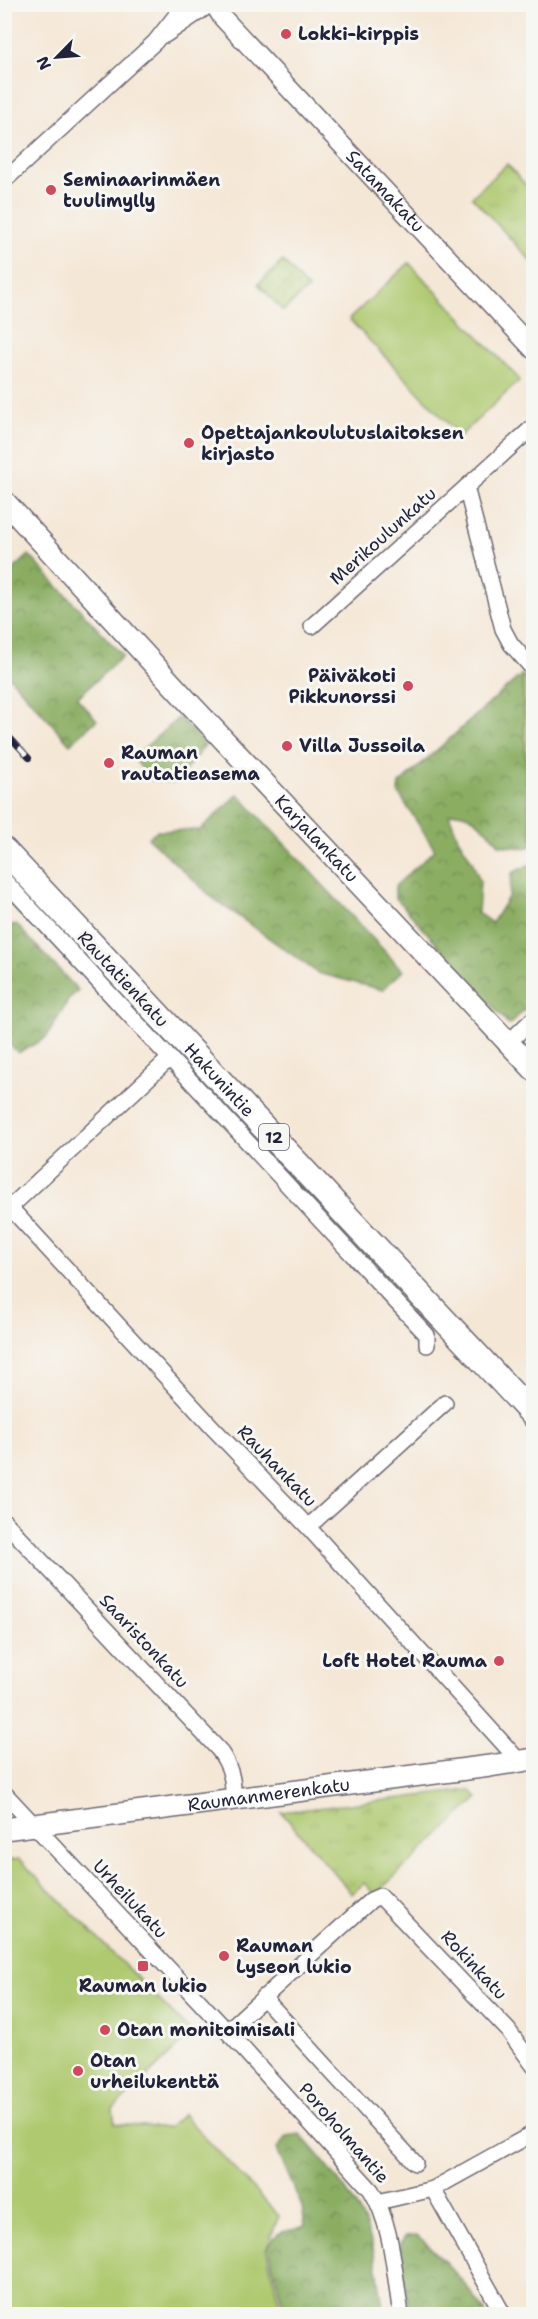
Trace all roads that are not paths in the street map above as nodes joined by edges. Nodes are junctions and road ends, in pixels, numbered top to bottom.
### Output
1 (185, 4) edge
2 (212, 4) edge
3 (228, 4) edge
4 (236, 30) junction
5 (155, 42) junction
6 (4, 181) edge
7 (534, 350) edge
8 (534, 426) edge
9 (466, 487) junction
10 (4, 501) edge
11 (312, 626) dead end
12 (534, 670) edge
13 (4, 850) edge
14 (4, 880) edge
15 (534, 1018) edge
16 (508, 1043) junction
17 (170, 1058) junction
18 (534, 1070) edge
19 (6, 1207) edge
20 (427, 1345) dead end
21 (445, 1403) dead end
22 (534, 1416) edge
23 (4, 1521) edge
24 (308, 1527) junction
25 (526, 1760) edge
26 (4, 1793) edge
27 (233, 1798) junction
28 (34, 1825) junction
29 (4, 1829) edge
30 (263, 1997) junction
31 (227, 2031) junction
32 (534, 2066) edge
33 (534, 2133) edge
34 (415, 2163) dead end
35 (434, 2189) junction
36 (378, 2202) junction
37 (401, 2314) edge
38 (503, 2314) edge

1 - 5 street
2 - 4 street, Satamakatu
2 - 5 street
3 - 4 street, Satamakatu
4 - 7 street, Satamakatu
5 - 6 street
8 - 9 street, Merikoulunkatu
9 - 11 street, Merikoulunkatu
9 - 12 street
10 - 16 main road, Karjalankatu
13 - 22 highway, Hakunintie / 12
14 - 17 street, Rautatienkatu
15 - 16 street
16 - 18 main road, Karjalankatu
17 - 19 street
17 - 20 street, Rautatienkatu
19 - 24 street, Rauhankatu
21 - 24 street
23 - 27 street, Saaristonkatu
24 - 25 street, Rauhankatu
25 - 27 main road, Raumanmerenkatu
26 - 28 street, Urheilukatu
27 - 28 main road, Raumanmerenkatu
28 - 29 main road, Raumanmerenkatu
28 - 31 street, Urheilukatu
30 - 31 street
30 - 32 street, Rokinkatu
30 - 34 street
31 - 36 street, Poroholmantie
33 - 35 street
35 - 36 street
35 - 38 street
36 - 37 street, Poroholmantie

